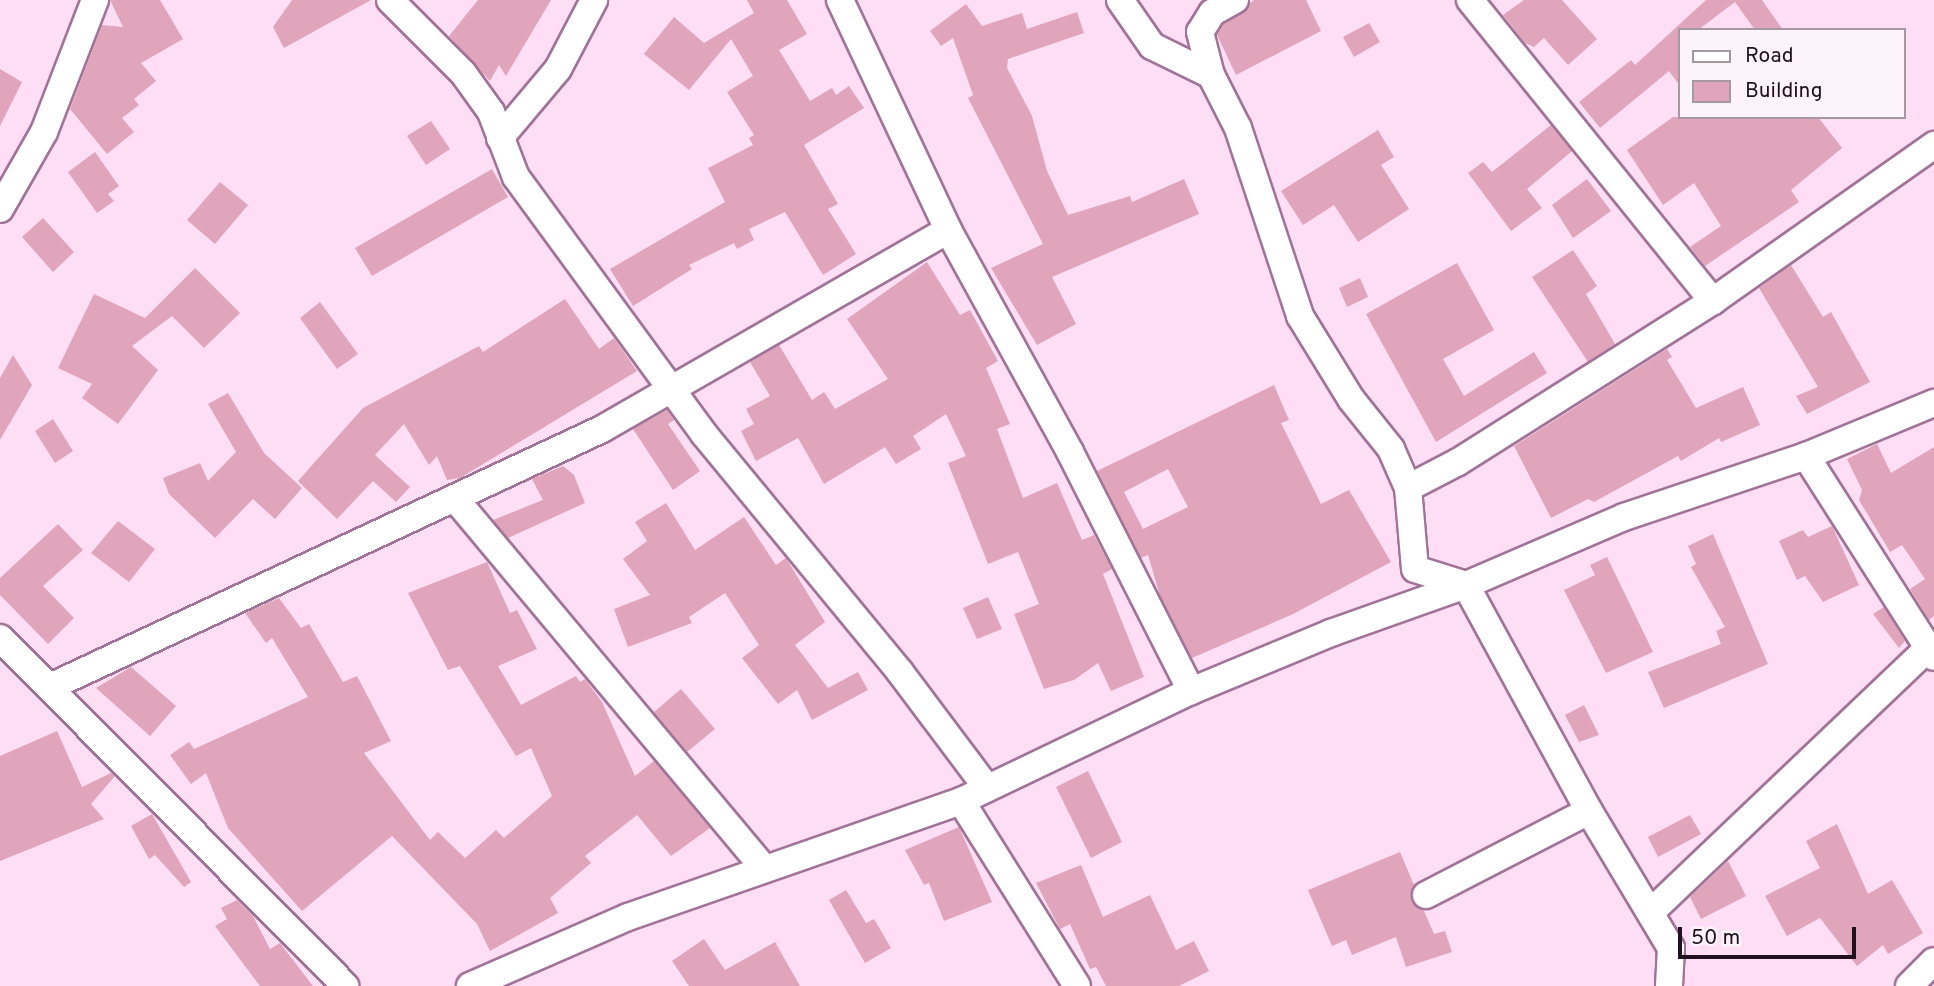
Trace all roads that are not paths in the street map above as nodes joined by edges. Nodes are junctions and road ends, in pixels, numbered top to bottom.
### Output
1 (95, 0) edge
2 (390, 0) edge
3 (594, 0) edge
4 (840, 0) edge
5 (1120, 0) edge
6 (1236, 0) edge
7 (1470, 0) edge
8 (1210, 75) junction
9 (500, 138) junction
10 (1934, 145) edge
11 (0, 209) edge
12 (948, 230) junction
13 (1713, 301) junction
14 (671, 386) junction
15 (1934, 402) edge
16 (1806, 456) junction
17 (1408, 488) junction
18 (457, 500) junction
19 (1466, 585) junction
20 (0, 638) edge
21 (1931, 652) edge
22 (50, 687) junction
23 (1191, 691) junction
24 (987, 788) junction
25 (961, 801) junction
26 (1589, 811) junction
27 (764, 868) junction
28 (1426, 895) dead end
29 (1652, 911) junction
30 (1934, 961) edge
31 (345, 986) edge
32 (470, 986) edge
33 (1077, 986) edge
34 (1669, 986) edge
35 (1909, 986) edge

1 - 11 street
2 - 9 street
3 - 9 street
4 - 12 street
5 - 8 street
6 - 8 street
7 - 13 street
8 - 17 street
9 - 14 street
10 - 13 street
12 - 14 street
12 - 23 street
13 - 17 street
14 - 18 street
14 - 24 street
15 - 16 street
16 - 19 street
16 - 21 street
17 - 19 street
18 - 22 street
18 - 27 street
19 - 23 street
19 - 26 street
20 - 22 street
21 - 29 street
22 - 31 street
23 - 24 street
24 - 25 street
25 - 27 street
25 - 33 street
26 - 28 street
26 - 29 street
27 - 32 street
29 - 34 street
30 - 35 street

